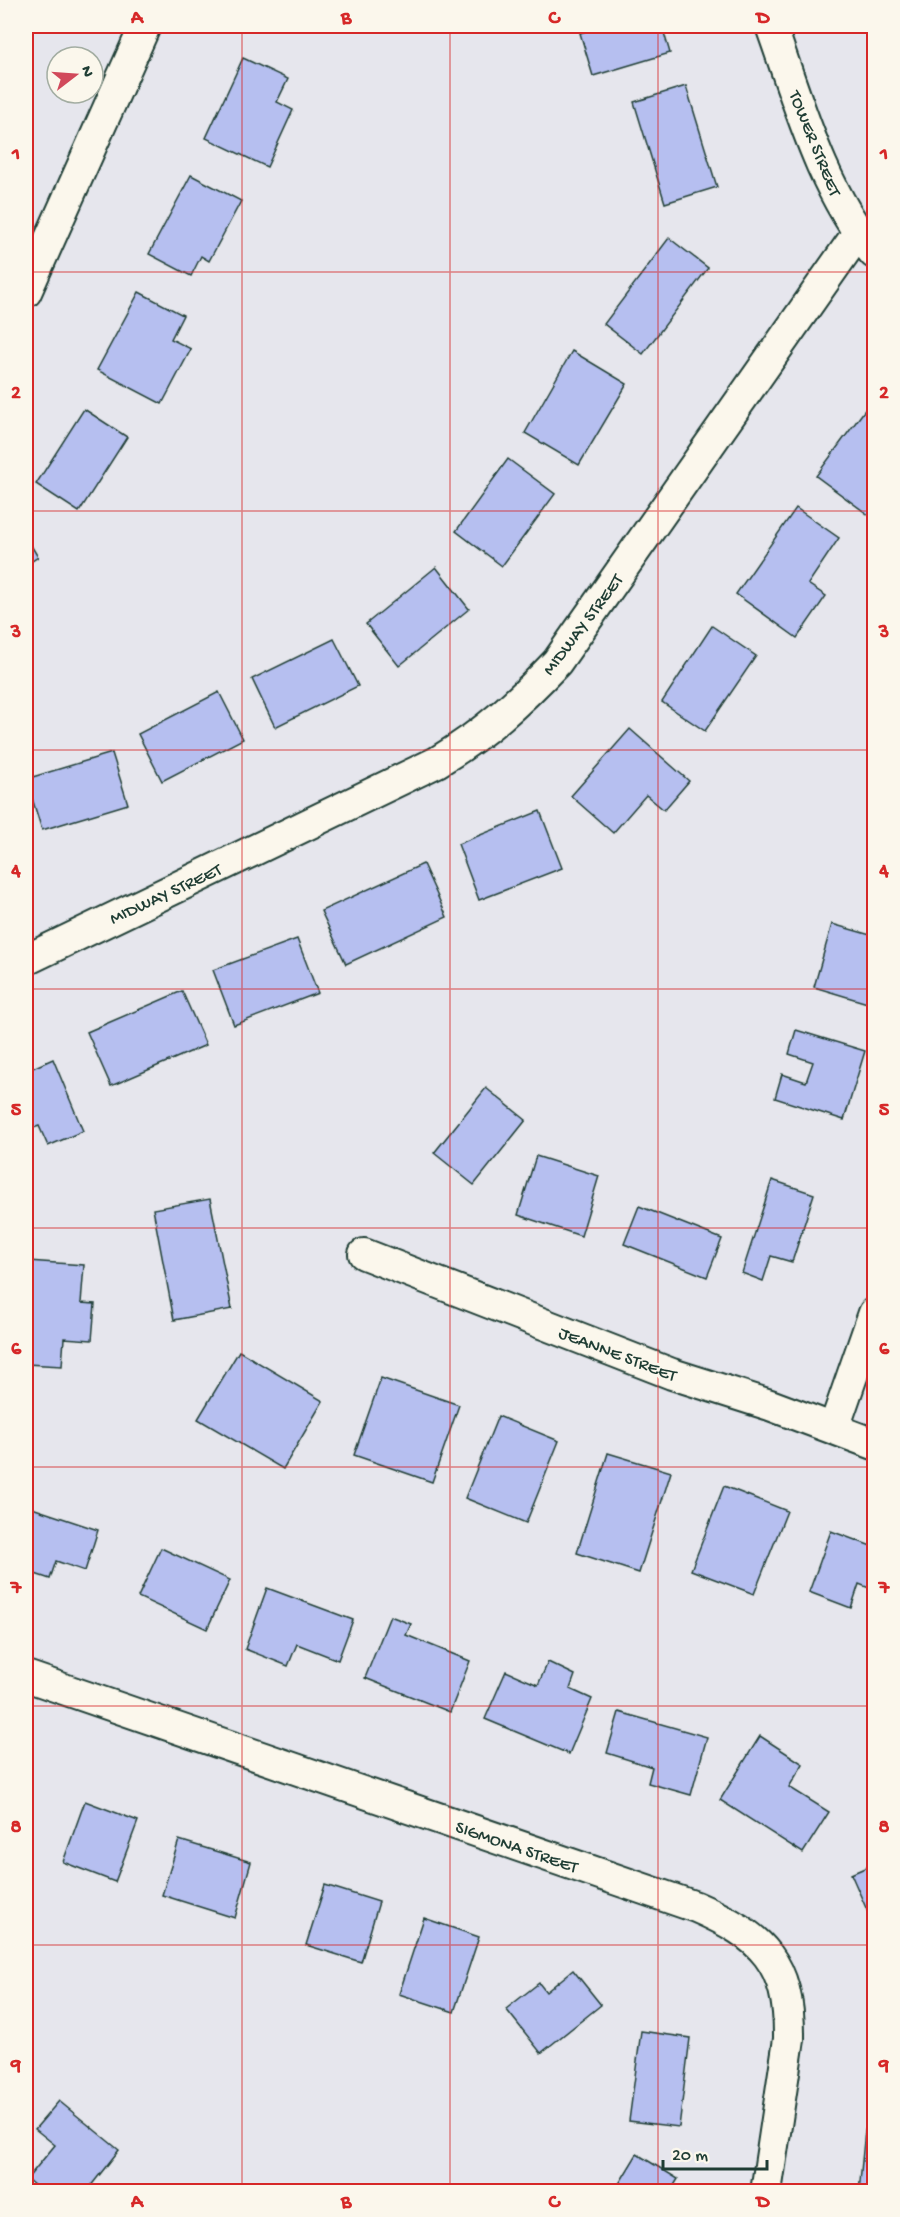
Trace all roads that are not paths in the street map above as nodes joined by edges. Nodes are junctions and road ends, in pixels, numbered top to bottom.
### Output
1 (145, 26) edge
2 (771, 26) edge
3 (866, 243) edge
4 (26, 292) edge
5 (26, 960) edge
6 (364, 1254) dead end
7 (874, 1313) edge
8 (834, 1428) junction
9 (874, 1444) edge
10 (26, 1676) edge
11 (766, 2192) edge

1 - 4 street
2 - 3 street, TOWER STREET
3 - 5 street, MIDWAY STREET
6 - 8 street, JEANNE STREET
7 - 8 street
8 - 9 street, JEANNE STREET
10 - 11 street, SIGMONA STREET

